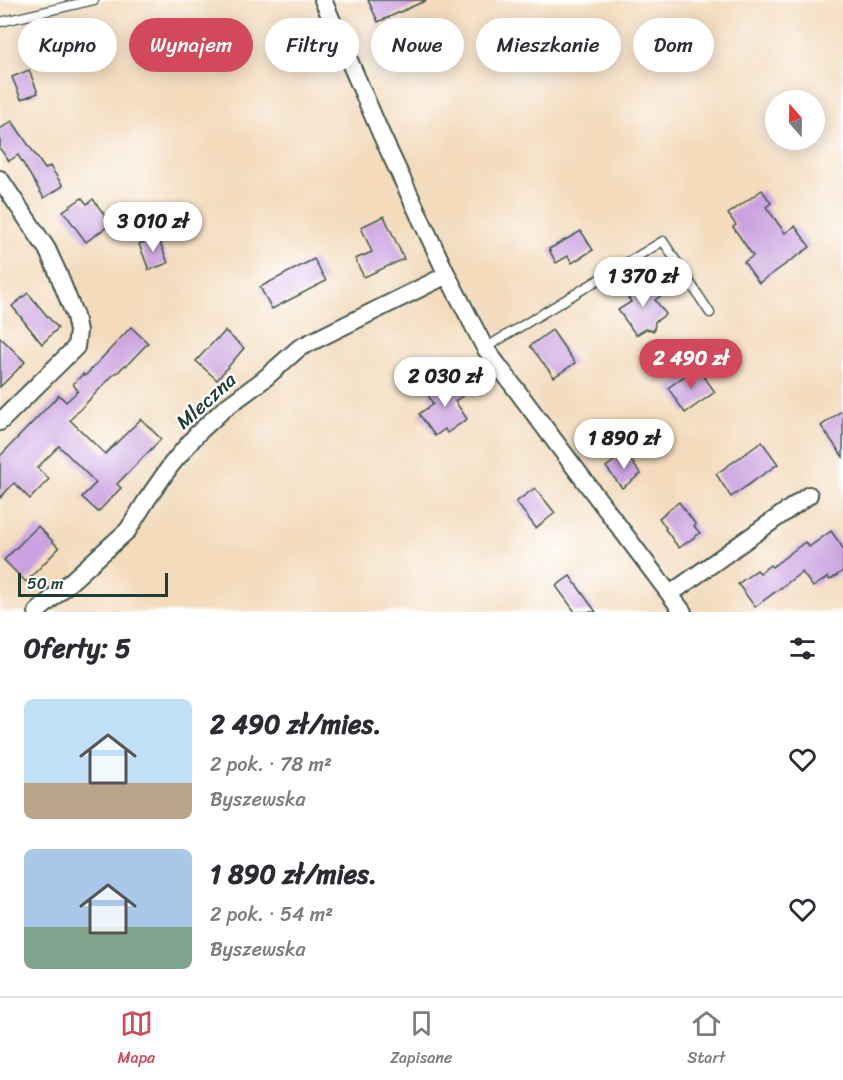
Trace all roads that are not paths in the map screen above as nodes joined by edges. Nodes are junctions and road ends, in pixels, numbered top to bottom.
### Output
1 (94, 0) edge
2 (323, 0) edge
3 (0, 21) edge
4 (0, 179) edge
5 (447, 275) junction
6 (710, 313) dead end
7 (485, 348) junction
8 (0, 422) edge
9 (809, 495) dead end
10 (670, 594) junction
11 (37, 612) edge
12 (683, 612) edge

1 - 3 lane
2 - 5 street
4 - 8 street
5 - 7 street
5 - 11 street, Mleczna
6 - 7 lane
7 - 10 street
9 - 10 street
10 - 12 street

